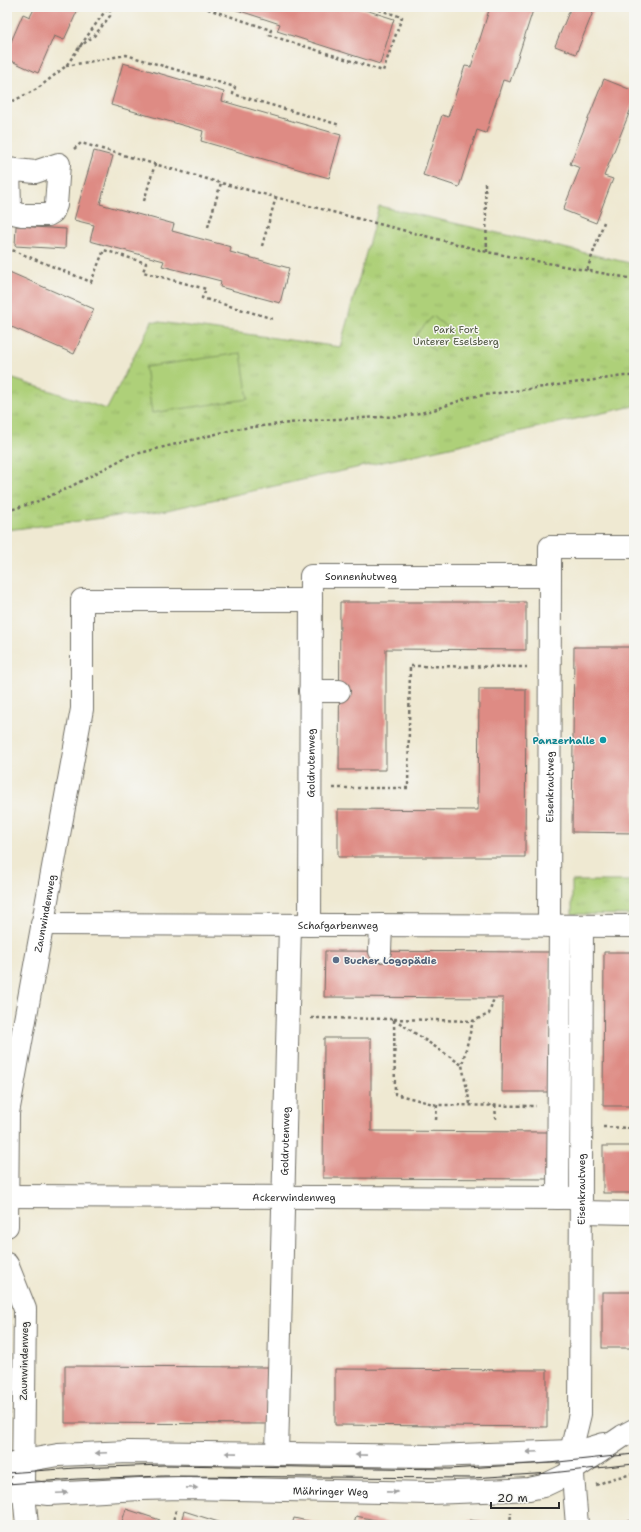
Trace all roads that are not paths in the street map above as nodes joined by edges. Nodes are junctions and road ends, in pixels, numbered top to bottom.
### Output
1 (8, 169) edge
2 (634, 547) edge
3 (550, 576) junction
4 (311, 600) junction
5 (310, 691) junction
6 (339, 691) dead end
7 (42, 924) junction
8 (300, 925) junction
9 (381, 925) junction
10 (554, 926) junction
11 (582, 926) junction
12 (634, 926) edge
13 (380, 951) dead end
14 (7, 1196) edge
15 (282, 1198) junction
16 (558, 1198) junction
17 (581, 1205) junction
18 (634, 1213) edge
19 (7, 1226) edge
20 (7, 1264) edge
21 (629, 1433) edge
22 (277, 1454) junction
23 (572, 1461) junction
24 (15, 1464) edge
25 (15, 1490) edge
26 (27, 1525) edge
27 (578, 1525) edge

1 - 1 street
2 - 3 street
3 - 4 street, Sonnenhutweg
3 - 10 street, Eisenkrautweg
4 - 5 street, Goldrutenweg
4 - 7 street, Zaunwindenweg
5 - 6 street
5 - 8 street, Goldrutenweg
7 - 8 street, Schafgarbenweg
7 - 14 street, Zaunwindenweg
8 - 9 street, Schafgarbenweg
8 - 15 street, Goldrutenweg
9 - 10 street, Schafgarbenweg
9 - 13 street
10 - 11 street, Schafgarbenweg
10 - 16 street, Eisenkrautweg
11 - 12 street, Schafgarbenweg
11 - 17 street, Eisenkrautweg
14 - 15 street, Ackerwindenweg
14 - 19 street, Zaunwindenweg
15 - 16 street, Ackerwindenweg
15 - 22 street, Goldrutenweg
16 - 17 street, Ackerwindenweg
17 - 18 street, Ackerwindenweg
17 - 23 street, Eisenkrautweg
20 - 24 street, Zaunwindenweg
21 - 23 street, Mähringer Weg
23 -> 22 street
22 -> 24 street
25 -> 23 street, Mähringer Weg
23 - 27 street, Eisenkrautweg
24 - 25 street
25 - 26 street

